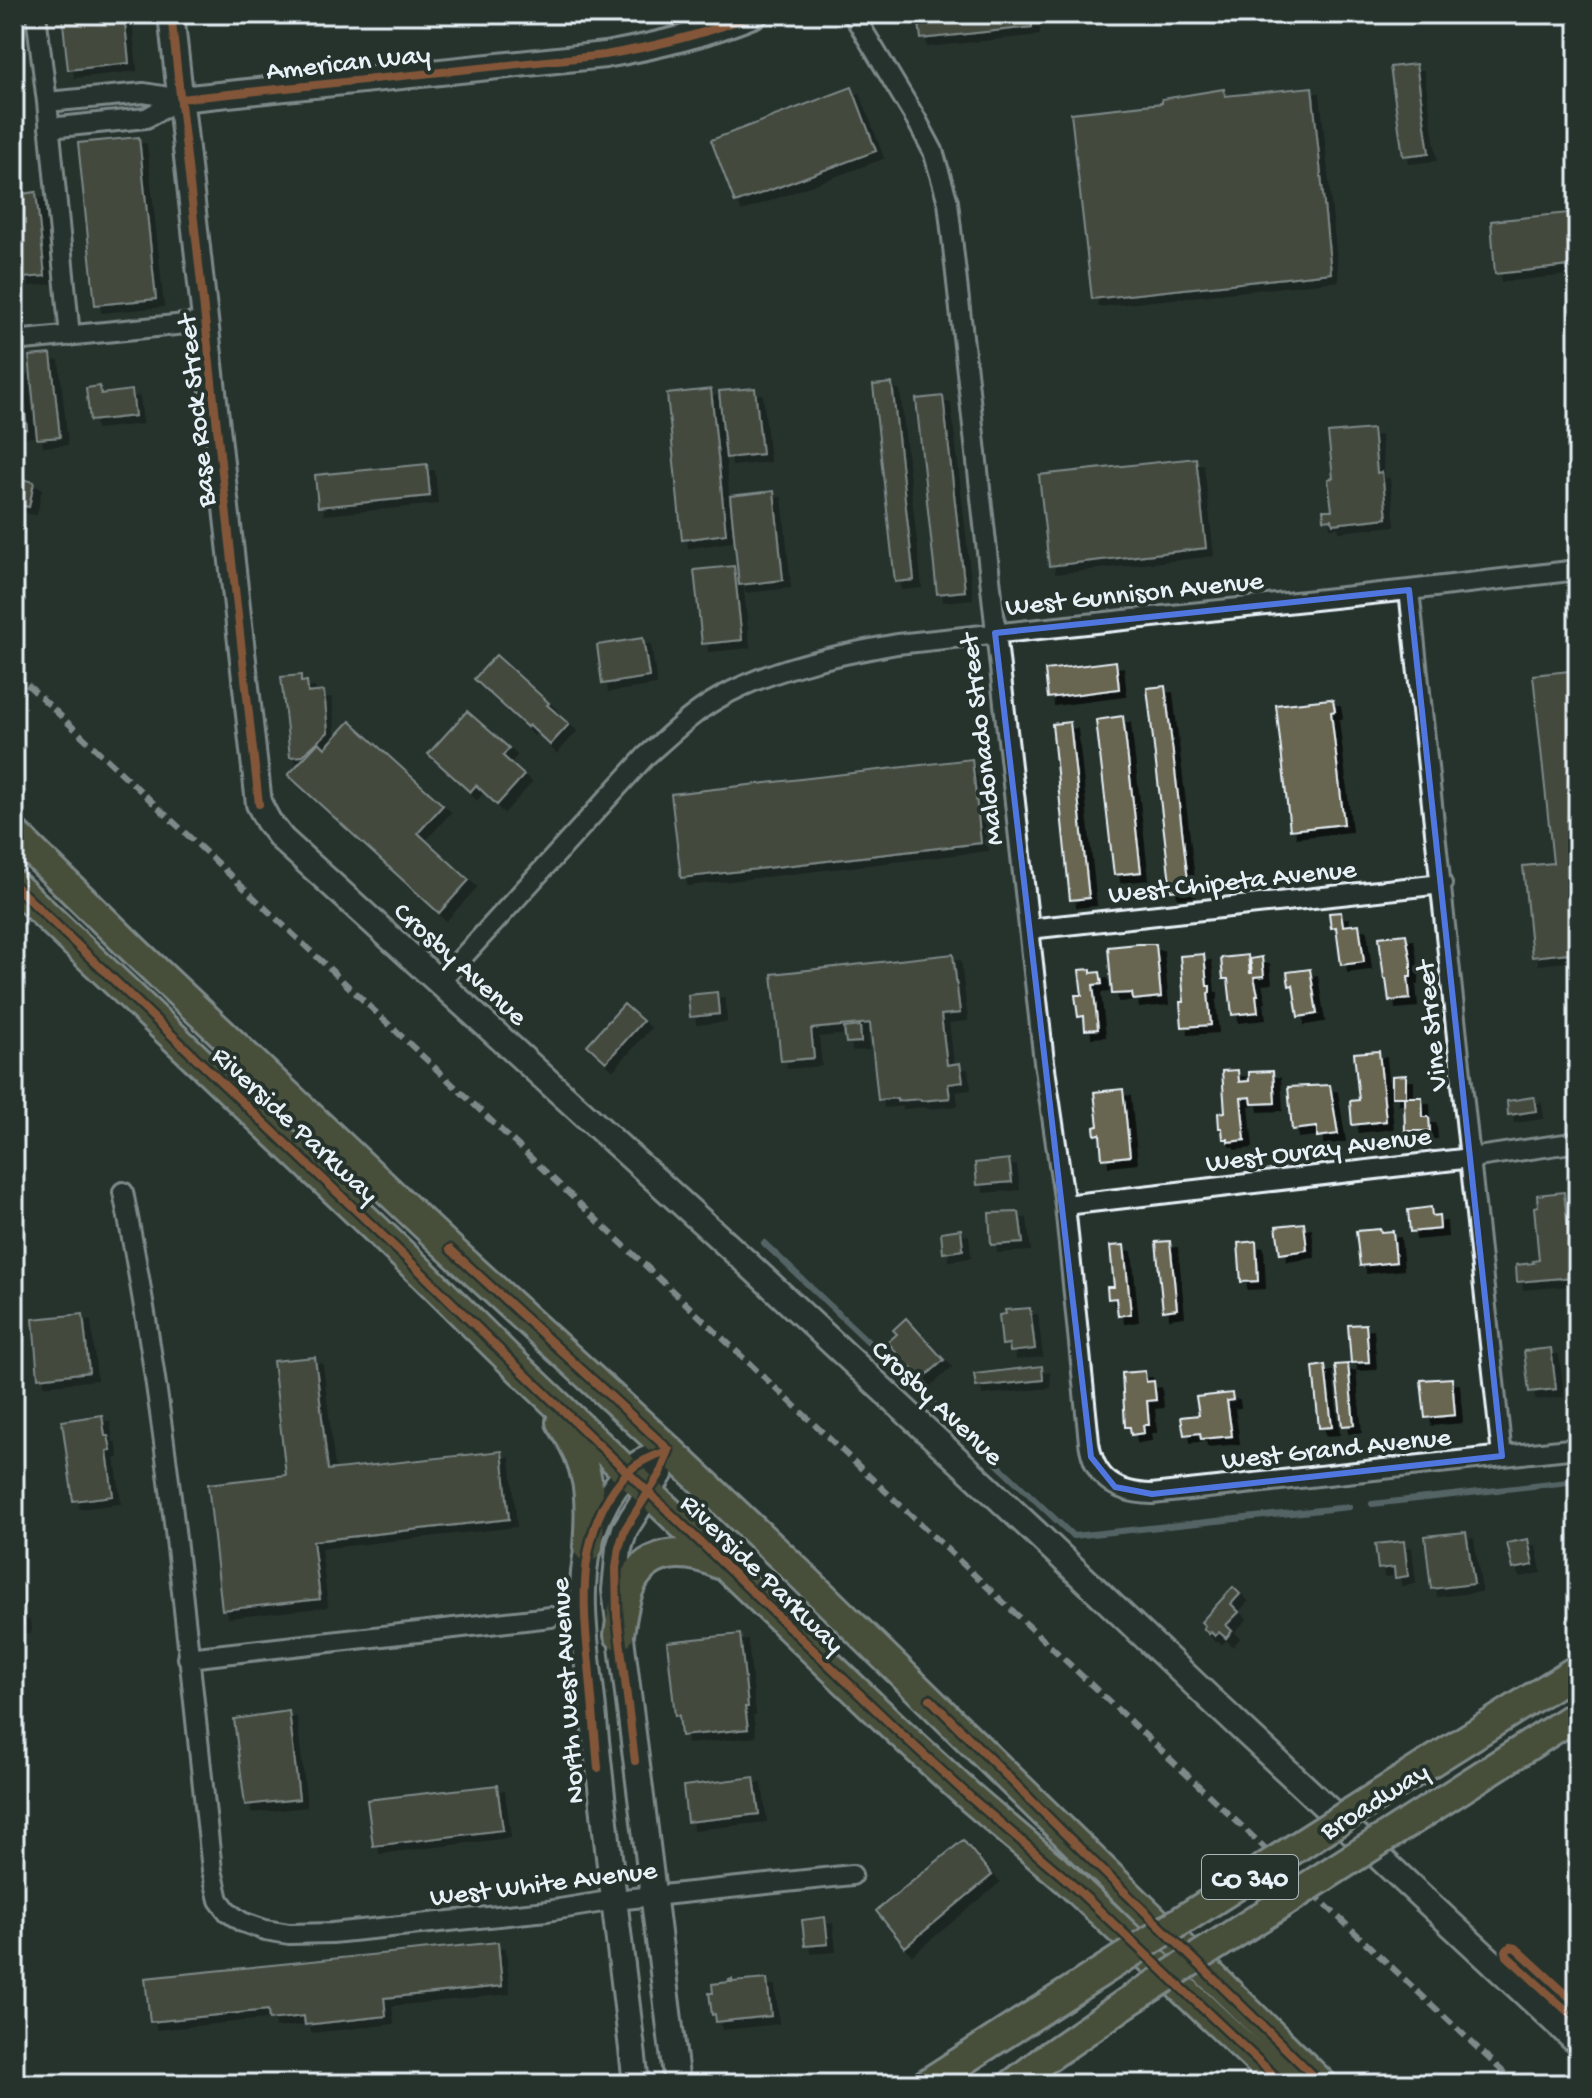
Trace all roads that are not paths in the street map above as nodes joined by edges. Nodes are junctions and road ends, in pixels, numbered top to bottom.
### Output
1 (36, 14) edge
2 (171, 14) edge
3 (755, 14) edge
4 (853, 14) edge
5 (180, 99) junction
6 (47, 102) junction
7 (49, 128) junction
8 (206, 322) junction
9 (70, 336) junction
10 (14, 341) edge
11 (1578, 570) edge
12 (1409, 590) junction
13 (995, 633) junction
14 (259, 804) joint
15 (14, 833) edge
16 (1442, 884) junction
17 (14, 885) edge
18 (1029, 929) junction
19 (440, 982) junction
20 (1578, 1142) edge
21 (1471, 1158) junction
22 (123, 1192) dead end
23 (1065, 1205) junction
24 (533, 1382) junction
25 (1578, 1448) edge
26 (669, 1450) junction
27 (1502, 1456) junction
28 (628, 1472) junction
29 (1105, 1478) joint
30 (649, 1493) junction
31 (588, 1547) junction
32 (729, 1569) junction
33 (551, 1617) dead end
34 (619, 1635) junction
35 (188, 1658) junction
36 (1578, 1669) edge
37 (1578, 1714) edge
38 (852, 1875) dead end
39 (653, 1896) junction
40 (615, 1900) junction
41 (1578, 2043) edge
42 (636, 2084) edge
43 (677, 2084) edge
44 (926, 2084) edge
45 (1013, 2084) edge
46 (1283, 2084) edge
47 (1322, 2084) edge

1 - 6 street
2 - 5 street, Base Rock Street
3 - 5 street, American Way
4 - 13 street, Maldonado Street
5 - 6 street
5 - 7 street
5 - 8 street, Base Rock Street
6 - 7 street
7 - 9 street
8 - 9 street
8 - 14 street, Base Rock Street
9 - 10 street
11 - 12 street, West Gunnison Avenue
12 - 13 street, West Gunnison Avenue
12 - 16 street, Vine Street
13 - 18 street, Maldonado Street
13 - 19 street, West Gunnison Avenue
14 - 19 street, Crosby Avenue
15 - 26 main road, Riverside Parkway
16 - 18 street, West Chipeta Avenue
16 - 21 street, Vine Street
17 - 24 main road, Riverside Parkway
18 - 23 street, Maldonado Street
19 - 41 street, Crosby Avenue
20 - 21 street, West Ouray Avenue
21 - 23 street, West Ouray Avenue
21 - 27 street, Vine Street
22 - 35 street
23 - 29 street, Maldonado Street
24 - 28 main road, Riverside Parkway
24 - 31 main road
25 - 27 street, West Grand Avenue
26 - 28 street, North West Avenue
26 - 30 street, North West Avenue
26 - 47 main road, Riverside Parkway
27 - 29 street, West Grand Avenue
28 - 30 main road, Riverside Parkway
28 - 31 street, North West Avenue
30 - 32 main road, Riverside Parkway
30 - 34 street, North West Avenue
31 - 40 street, North West Avenue
32 - 34 main road
32 - 46 main road, Riverside Parkway
33 - 35 street
34 - 39 street, North West Avenue
35 - 40 street, West White Avenue
36 - 44 main road, Broadway / CO 340, bridge
37 - 45 main road, Broadway / CO 340, bridge
38 - 39 street, West White Avenue
39 - 40 street, West White Avenue
39 - 43 street, North West Avenue
40 - 42 street, North West Avenue

